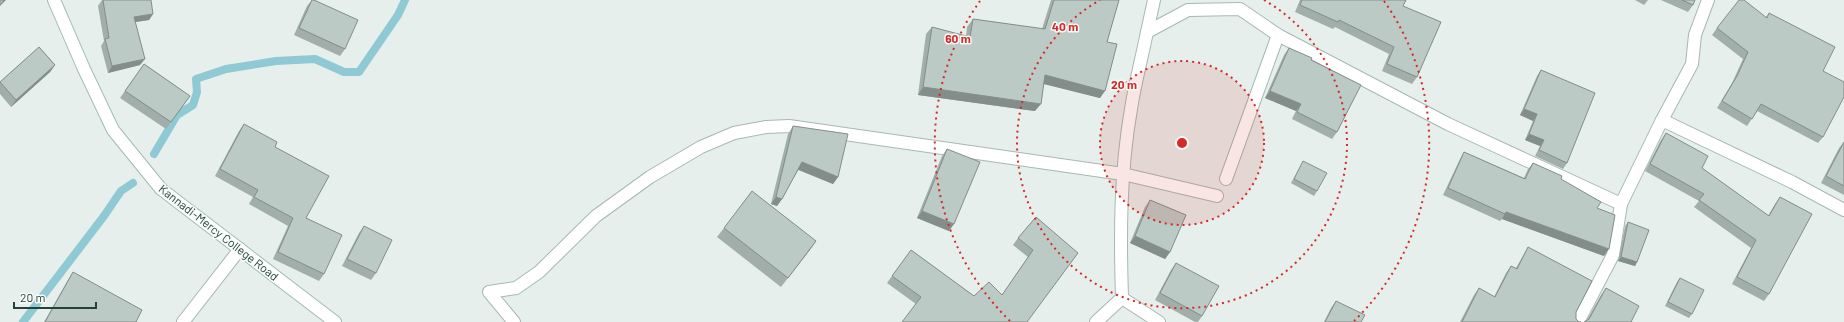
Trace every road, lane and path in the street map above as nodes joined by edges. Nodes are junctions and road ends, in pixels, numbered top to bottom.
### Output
1 (54, 0) edge
2 (1154, 0) edge
3 (1708, 0) edge
4 (1147, 32) junction
5 (1278, 36) junction
6 (1662, 120) junction
7 (1123, 174) junction
8 (1226, 179) dead end
9 (1217, 196) dead end
10 (1622, 204) junction
11 (1844, 210) edge
12 (240, 249) junction
13 (1122, 298) junction
14 (183, 322) edge
15 (334, 322) edge
16 (514, 322) edge
17 (1096, 322) edge
18 (1159, 322) edge
19 (1578, 322) edge

1 - 12 street, Kannadi-Mercy College Road
2 - 4 street
3 - 6 street
4 - 5 street
4 - 7 street
5 - 8 street
5 - 10 street
6 - 10 street
6 - 11 street
7 - 9 street
7 - 13 street
7 - 16 street
10 - 19 street
12 - 14 street
12 - 15 street, Kannadi-Mercy College Road
13 - 17 street
13 - 18 street

